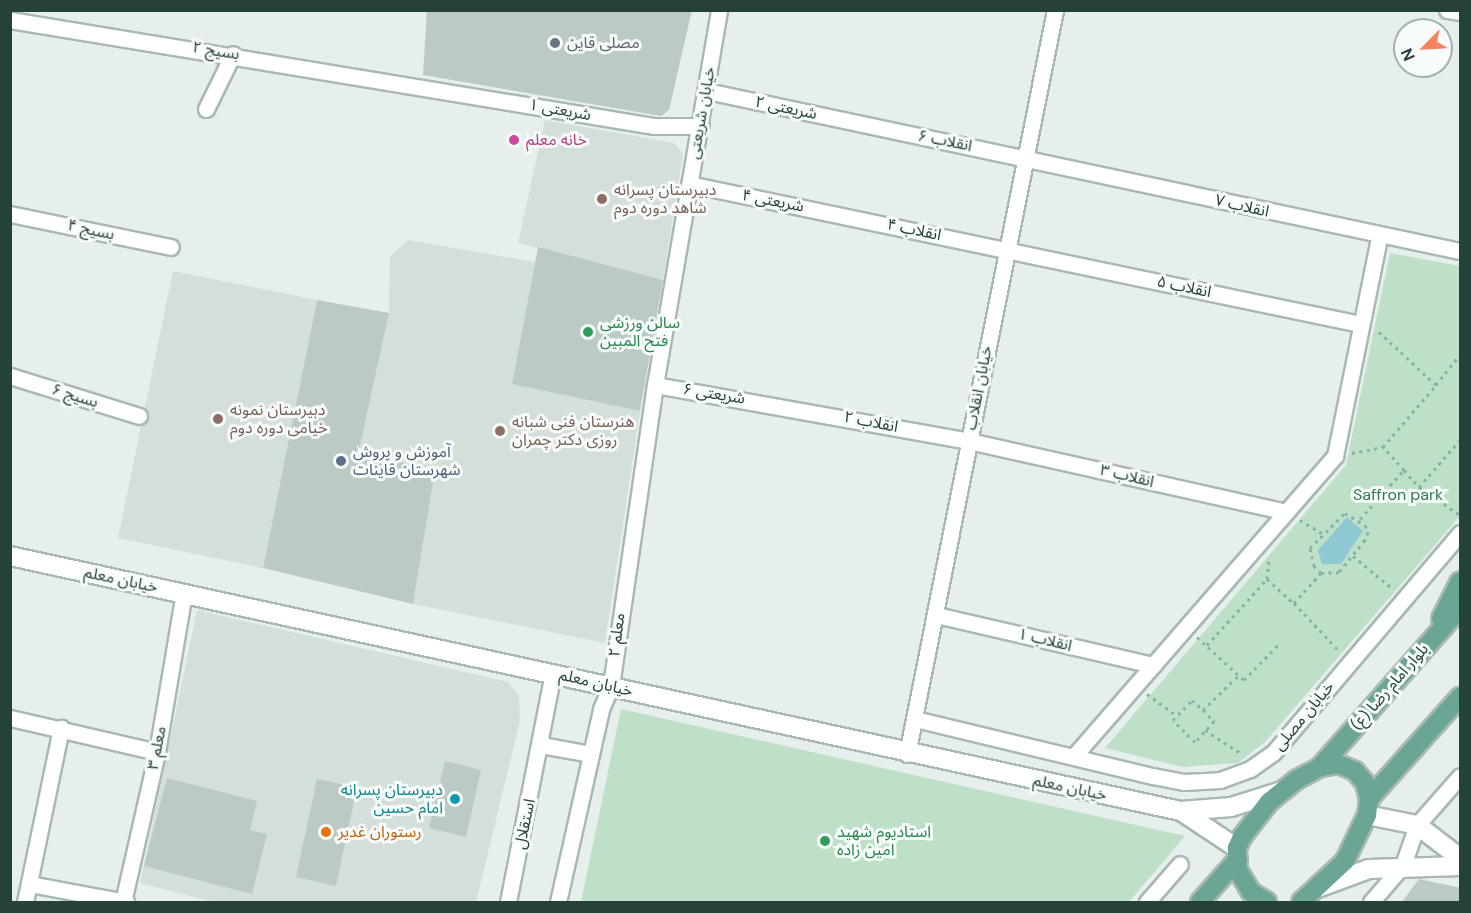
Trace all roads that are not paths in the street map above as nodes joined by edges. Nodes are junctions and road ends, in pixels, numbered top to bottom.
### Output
1 (719, 10) edge
2 (1447, 10) edge
3 (1461, 12) edge
4 (1054, 16) edge
5 (10, 20) edge
6 (233, 54) junction
7 (420, 87) joint
8 (707, 91) junction
9 (206, 108) dead end
10 (864, 125) joint
11 (701, 126) junction
12 (1025, 158) junction
13 (689, 184) junction
14 (821, 210) joint
15 (10, 214) edge
16 (1379, 237) junction
17 (171, 247) dead end
18 (1007, 250) junction
19 (1461, 251) edge
20 (1361, 320) junction
21 (10, 376) edge
22 (655, 385) junction
23 (774, 404) joint
24 (139, 416) dead end
25 (969, 441) junction
26 (1286, 512) junction
27 (1461, 533) edge
28 (10, 556) edge
29 (1461, 581) edge
30 (624, 584) joint
31 (184, 593) junction
32 (1461, 608) edge
33 (936, 615) junction
34 (1431, 639) junction
35 (1153, 665) junction
36 (553, 673) junction
37 (611, 686) junction
38 (1461, 698) edge
39 (10, 718) edge
40 (915, 719) junction
41 (61, 728) junction
42 (541, 745) junction
43 (157, 752) junction
44 (591, 754) junction
45 (907, 754) junction
46 (1074, 756) junction
47 (1320, 767) junction
48 (1461, 776) edge
49 (1282, 791) junction
50 (1368, 807) junction
51 (1181, 811) junction
52 (1417, 825) junction
53 (1237, 853) junction
54 (1461, 858) edge
55 (1180, 864) dead end
56 (1403, 865) junction
57 (1461, 866) edge
58 (30, 884) junction
59 (1320, 887) junction
60 (125, 902) edge
61 (25, 903) edge
62 (508, 903) edge
63 (558, 903) edge
64 (1147, 903) edge
65 (1200, 903) edge
66 (1267, 903) edge
67 (1301, 903) edge
68 (1371, 903) edge

1 - 8 street, خیابان شریعتی
2 - 3 street
4 - 12 street, خیابان انقلاب
5 - 6 street, بسیج ۲
6 - 7 street, بسیج ۲
6 - 9 street
7 - 11 street, شریعتی ۱
8 - 10 street, شریعتی ۲
8 - 11 street, خیابان شریعتی
10 - 12 street, انقلاب ۶
11 - 13 street, خیابان شریعتی
12 - 16 street, انقلاب ۷
12 - 18 street, خیابان انقلاب
13 - 14 street, شریعتی ۴
13 - 22 street, خیابان شریعتی
14 - 18 street, انقلاب ۴
15 - 17 street, بسیج ۴
16 - 19 street, انقلاب ۷
16 - 20 street
18 - 20 street, انقلاب ۵
18 - 25 street, خیابان انقلاب
20 - 26 street
21 - 24 street, بسیج ۶
22 - 23 street, شریعتی ۶
22 - 30 street, خیابان شریعتی
23 - 25 street, انقلاب ۲
25 - 26 street, انقلاب ۳
25 - 33 street, خیابان انقلاب
26 - 35 street
27 - 46 street, خیابان مصلی
28 - 31 street, خیابان معلم
29 - 34 main road
30 - 37 street, معلم ۲
31 - 36 street, خیابان معلم
31 - 43 street, معلم ۳
32 - 34 main road, بلوار امام رضا (ع)
33 - 35 street, انقلاب ۱
33 - 40 street, خیابان انقلاب
34 - 47 main road, بلوار امام رضا (ع)
35 - 46 street
36 - 37 street, خیابان معلم
36 - 42 street, استقلال
37 - 44 street
37 - 45 street, خیابان معلم
38 - 50 main road
39 - 41 street
40 - 45 street, خیابان انقلاب
40 - 46 street, خیابان مصلی
41 - 43 street
41 - 58 street
42 - 44 street
42 - 62 street, استقلال
43 - 60 street, معلم ۳
44 - 63 street
45 - 51 street, خیابان معلم
47 - 49 main road, بلوار امام رضا (ع)
47 - 50 main road
48 - 52 street
49 - 51 street
49 - 53 main road, بلوار امام رضا (ع)
50 - 52 street
50 - 59 main road
51 - 53 street
52 - 54 street
52 - 56 street
53 - 65 main road
53 - 66 main road
55 - 64 street
56 - 57 street
56 - 59 street
56 - 68 street
58 - 60 street
58 - 61 street
59 - 67 main road

